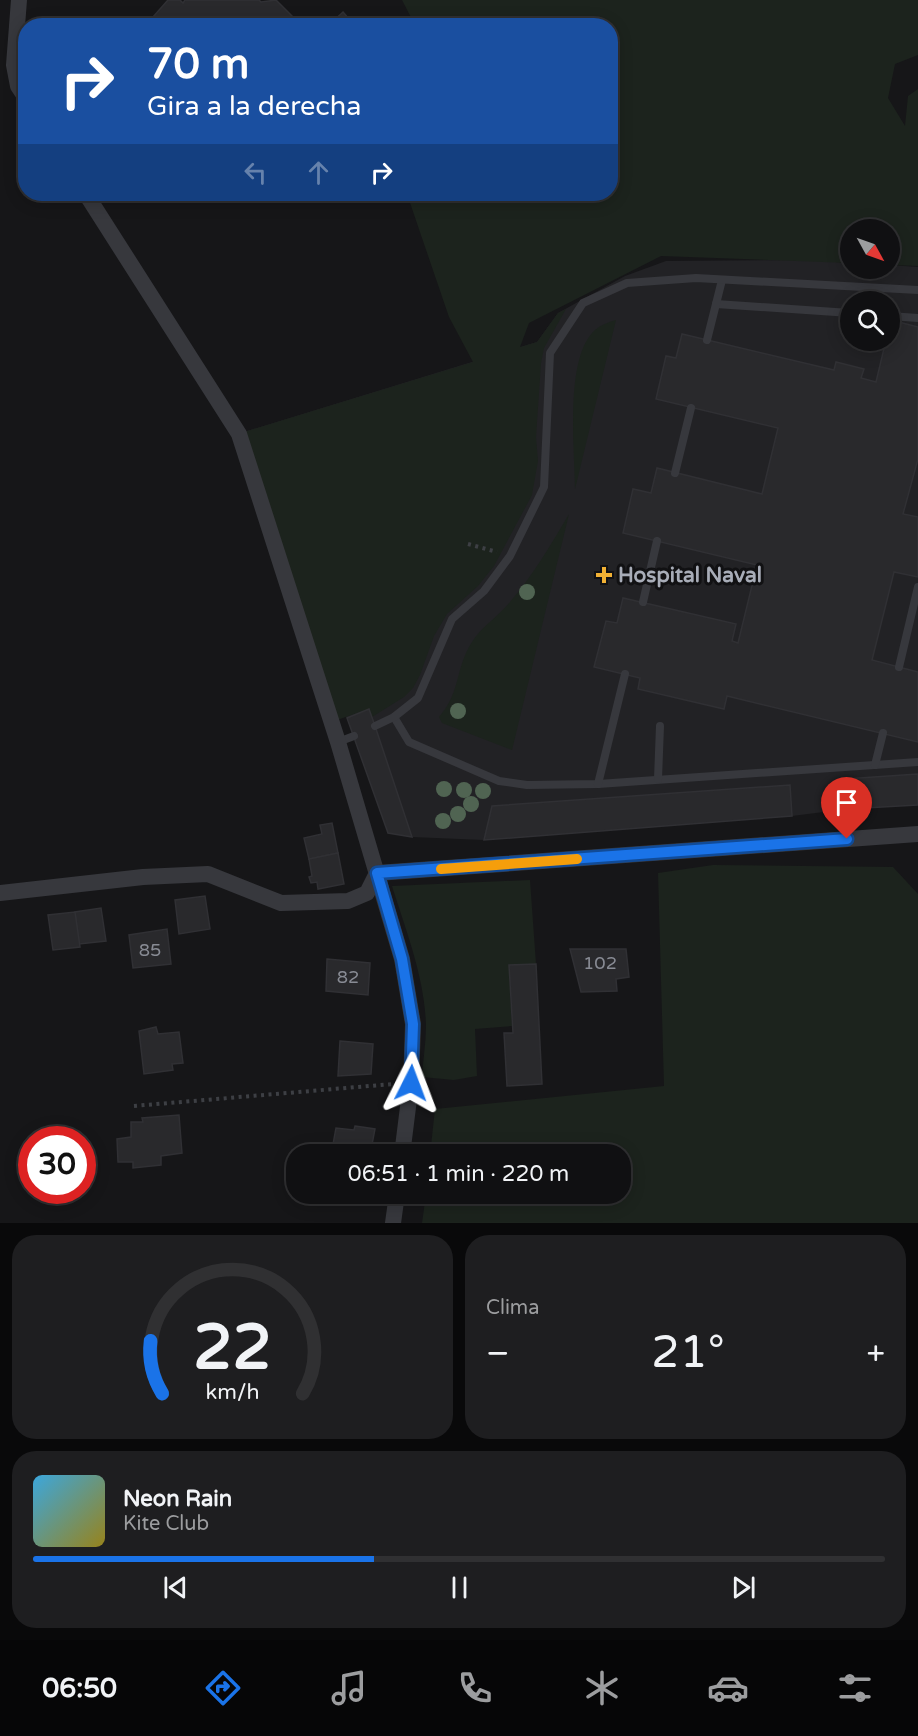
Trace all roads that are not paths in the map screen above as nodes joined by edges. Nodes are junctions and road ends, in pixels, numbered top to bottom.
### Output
1 (19, 0) edge
2 (7, 68) edge
3 (18, 86) edge
4 (90, 201) edge
5 (722, 280) junction
6 (918, 290) edge
7 (716, 304) junction
8 (840, 312) edge
9 (900, 317) edge
10 (918, 318) edge
11 (707, 340) dead end
12 (691, 408) dead end
13 (675, 472) dead end
14 (657, 542) dead end
15 (918, 587) edge
16 (643, 602) dead end
17 (899, 667) dead end
18 (625, 674) dead end
19 (394, 717) junction
20 (375, 726) dead end
21 (660, 726) dead end
22 (883, 733) dead end
23 (918, 762) edge
24 (875, 765) junction
25 (658, 779) junction
26 (598, 784) junction
27 (918, 834) edge
28 (377, 873) junction
29 (0, 893) edge
30 (403, 1144) edge
31 (396, 1204) edge
32 (393, 1223) edge

1 - 2 street
2 - 3 street
4 - 28 street
5 - 6 lane
5 - 7 lane
5 - 19 lane
7 - 8 lane
7 - 11 lane
9 - 10 lane
12 - 13 lane
14 - 16 lane
15 - 17 lane
18 - 26 lane
19 - 20 lane
19 - 26 lane
21 - 25 lane
22 - 24 lane
23 - 24 lane
24 - 25 lane
25 - 26 lane
27 - 28 street
28 - 29 street
28 - 30 street
31 - 32 street

